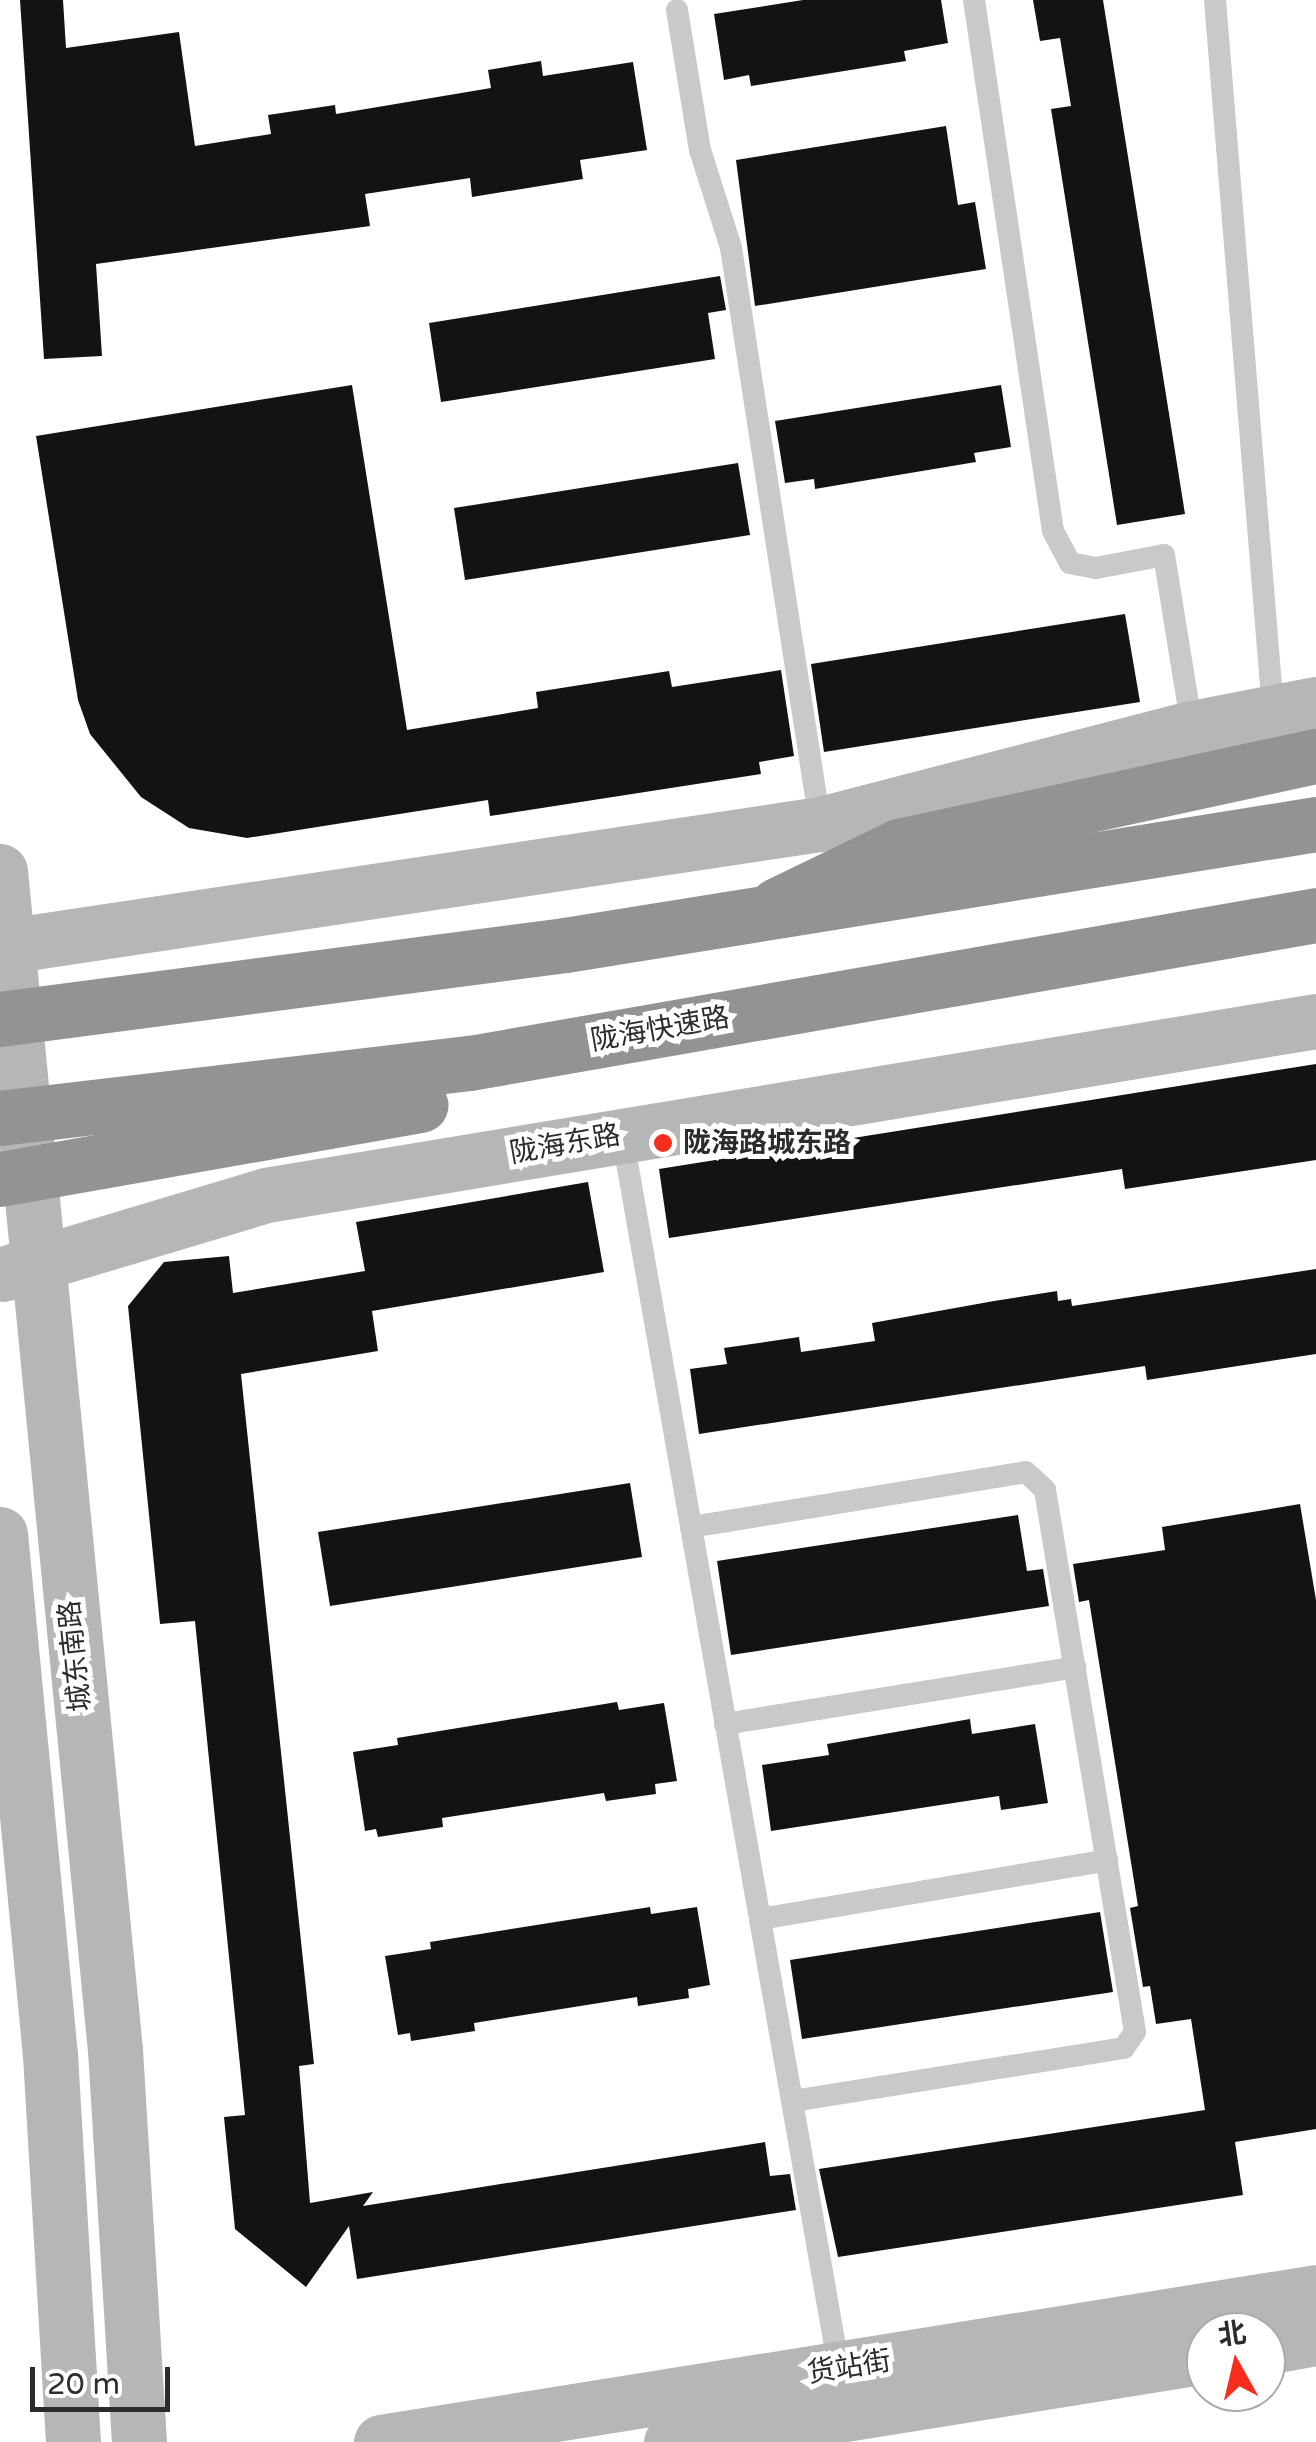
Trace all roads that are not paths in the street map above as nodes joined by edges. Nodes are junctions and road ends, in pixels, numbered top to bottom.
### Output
1 (974, 0) edge
2 (1215, 0) edge
3 (677, 10) dead end
4 (1295, 707) edge
5 (1192, 728) junction
6 (1316, 756) edge
7 (820, 824) junction
8 (1316, 824) edge
9 (0, 871) edge
10 (755, 916) junction
11 (1316, 916) edge
12 (4, 946) edge
13 (833, 997) junction
14 (0, 1018) edge
15 (1316, 1022) edge
16 (0, 1118) edge
17 (622, 1134) junction
18 (0, 1178) edge
19 (18, 1268) edge
20 (691, 1527) junction
21 (0, 1534) edge
22 (1074, 1666) junction
23 (726, 1724) junction
24 (1107, 1860) junction
25 (760, 1918) junction
26 (792, 2101) junction
27 (1316, 2292) edge
28 (1316, 2338) edge
29 (1286, 2343) edge
30 (1186, 2359) edge
31 (838, 2368) junction
32 (73, 2442) edge
33 (139, 2442) edge
34 (381, 2442) edge
35 (671, 2442) edge

1 - 5 lane
2 - 4 lane
3 - 7 lane
4 - 5 street
5 - 7 street
6 - 10 highway, bridge
7 - 12 street
8 - 10 highway, bridge
9 - 12 street, 城东南路
10 - 14 highway, bridge
11 - 13 highway, 陇海快速路, bridge
12 - 19 street, 城东南路
13 - 16 highway, 陇海快速路, bridge
13 - 18 highway, bridge
15 - 17 street, 陇海东路
17 - 19 street, 陇海东路
17 - 20 lane
19 - 33 street, 城东南路
20 - 22 lane
20 - 23 lane
21 - 32 street
22 - 23 lane
22 - 24 lane
23 - 25 lane
24 - 25 lane
24 - 26 lane
25 - 26 lane
26 - 31 lane
27 - 31 street, 货站街
28 - 29 street
30 - 35 street, 货站街
31 - 34 street, 货站街

